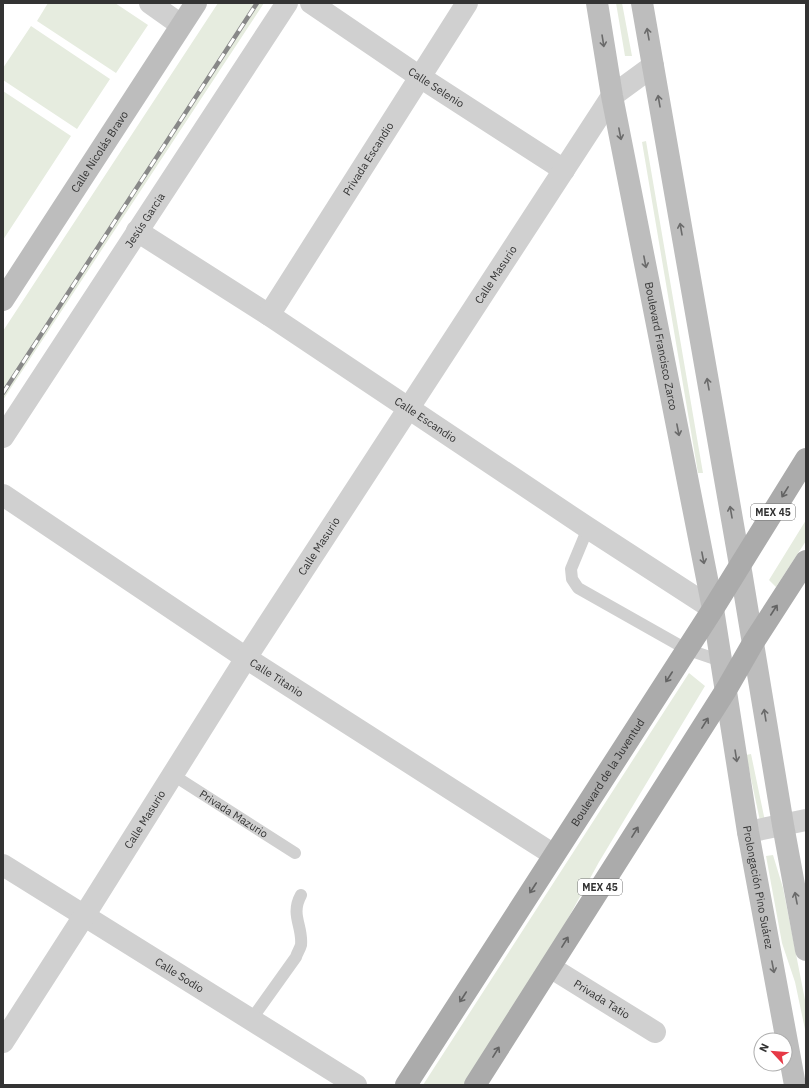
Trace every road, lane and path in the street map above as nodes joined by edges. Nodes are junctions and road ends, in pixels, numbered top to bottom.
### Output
1 (150, 3) edge
2 (196, 3) edge
3 (287, 3) edge
4 (311, 3) edge
5 (467, 3) edge
6 (597, 3) edge
7 (642, 3) edge
8 (181, 25) junction
9 (653, 66) junction
10 (420, 77) junction
11 (612, 96) junction
12 (564, 170) junction
13 (137, 231) junction
14 (3, 300) edge
15 (270, 315) junction
16 (409, 407) junction
17 (3, 437) edge
18 (806, 458) edge
19 (3, 495) edge
20 (588, 528) junction
21 (806, 561) edge
22 (740, 565) junction
23 (800, 578) edge
24 (713, 609) junction
25 (753, 643) junction
26 (686, 648) junction
27 (246, 658) junction
28 (721, 661) junction
29 (726, 690) junction
30 (173, 774) junction
31 (806, 820) edge
32 (782, 824) junction
33 (748, 832) junction
34 (295, 853) dead end
35 (554, 855) junction
36 (3, 865) edge
37 (301, 895) dead end
38 (84, 916) junction
39 (806, 950) edge
40 (550, 967) junction
41 (251, 1020) junction
42 (655, 1032) dead end
43 (3, 1042) edge
44 (356, 1085) edge
45 (406, 1085) edge
46 (475, 1085) edge
47 (795, 1085) edge

1 - 8 street
2 - 8 main road, Calle Nicolás Bravo
3 - 13 street, Jesús Garcia
4 - 10 street, Calle Selenio
5 - 10 street, Privada Escandio
6 -> 11 main road, Boulevard Francisco Zarco
9 -> 7 main road
8 - 14 main road, Calle Nicolás Bravo
9 - 11 street, Calle Masurio
22 -> 9 main road
10 - 12 street, Calle Selenio
10 - 15 street, Privada Escandio
11 - 12 street, Calle Masurio
11 -> 24 main road, Boulevard Francisco Zarco
12 - 16 street, Calle Masurio
13 - 15 street, Calle Escandio
13 - 17 street, Jesús Garcia
15 - 16 street, Calle Escandio
16 - 20 street, Calle Escandio
16 - 27 street, Calle Masurio
18 -> 22 main road, Boulevard de la Juventud / MEX 45
19 - 27 street, Calle Titanio
20 - 24 street, Calle Escandio
20 - 26 lane
21 - 23 main road, MEX 45
22 - 24 main road, Boulevard de la Juventud / MEX 45
22 - 25 main road
25 -> 23 main road, MEX 45
24 - 26 main road, Boulevard de la Juventud / MEX 45
24 - 28 main road, Boulevard Francisco Zarco
25 - 29 main road, MEX 45
32 -> 25 main road
26 - 28 lane
26 -> 35 main road, Boulevard de la Juventud / MEX 45
27 - 30 street, Calle Masurio
27 - 35 street, Calle Titanio
28 - 29 main road, Boulevard Francisco Zarco
29 -> 33 main road, Prolongación Pino Suárez
40 -> 29 main road, MEX 45
30 - 34 lane, Privada Mazurio
30 - 38 street, Calle Masurio
31 - 32 street
32 - 33 street
39 -> 32 main road
33 -> 47 main road, Prolongación Pino Suárez
35 -> 45 main road, Boulevard de la Juventud / MEX 45
36 - 38 street, Calle Sodio
37 - 41 lane
38 - 41 street, Calle Sodio
38 - 43 street, Calle Masurio
40 - 42 street, Privada Tatio
46 -> 40 main road, MEX 45
41 - 44 street, Calle Sodio

